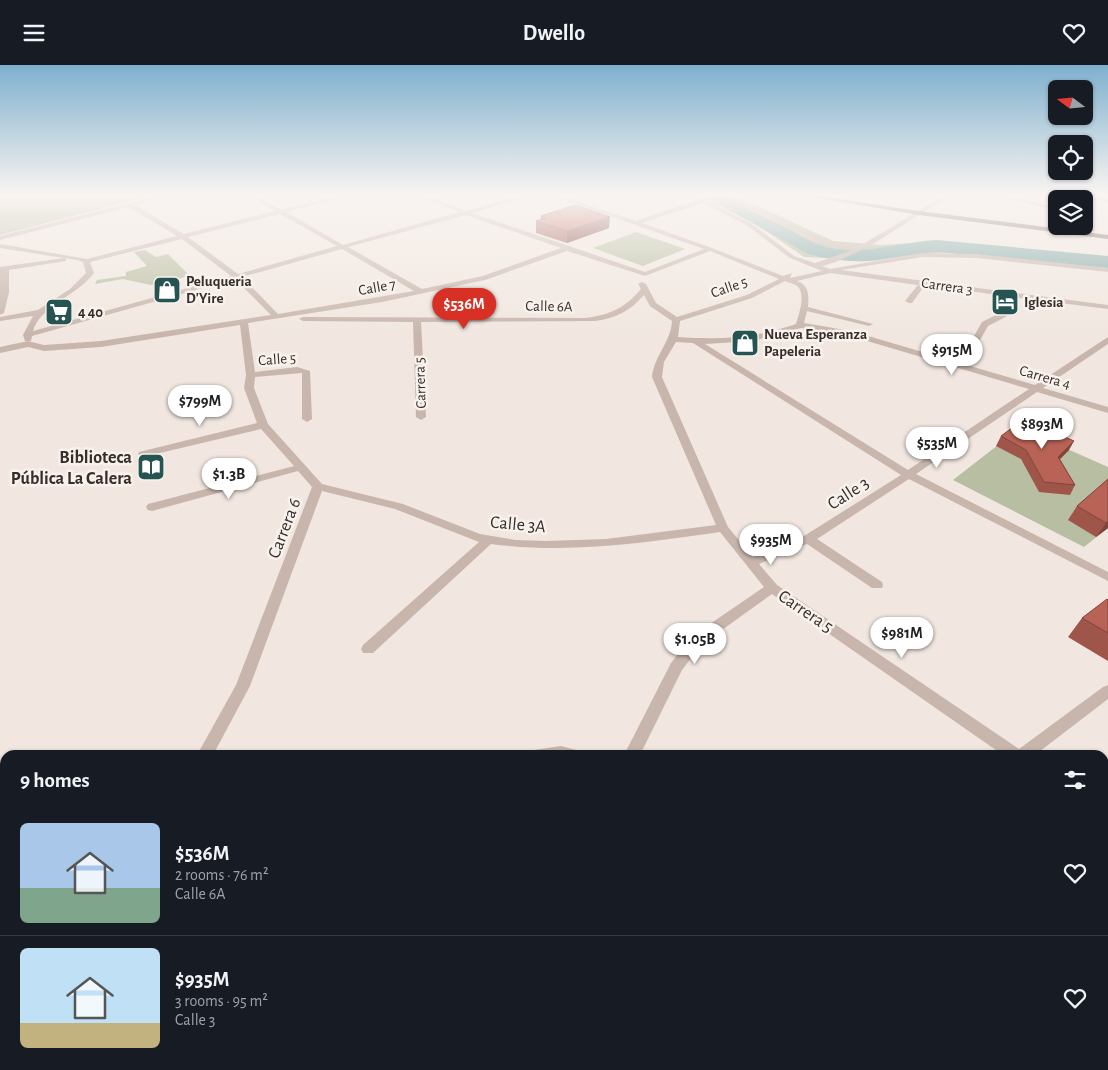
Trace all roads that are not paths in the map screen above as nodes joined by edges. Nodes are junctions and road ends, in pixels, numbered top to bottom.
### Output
1 (160, 242) edge
2 (189, 242) edge
3 (337, 242) edge
4 (359, 242) edge
5 (550, 242) edge
6 (690, 242) edge
7 (772, 242) edge
8 (820, 242) edge
9 (868, 242) edge
10 (0, 246) edge
11 (344, 246) junction
12 (568, 248) junction
13 (710, 249) junction
14 (855, 249) junction
15 (82, 259) junction
16 (817, 265) junction
17 (2, 268) edge
18 (1108, 270) edge
19 (830, 271) junction
20 (644, 274) junction
21 (236, 277) junction
22 (788, 279) junction
23 (923, 283) junction
24 (644, 289) junction
25 (422, 292) junction
26 (2, 293) edge
27 (1009, 295) junction
28 (909, 301) dead end
29 (1108, 307) edge
30 (804, 308) junction
31 (41, 312) junction
32 (0, 313) edge
33 (277, 317) junction
34 (0, 319) edge
35 (263, 319) junction
36 (417, 319) junction
37 (676, 320) junction
38 (244, 321) junction
39 (869, 323) dead end
40 (800, 325) junction
41 (27, 335) junction
42 (977, 338) dead end
43 (675, 339) junction
44 (694, 340) junction
45 (1108, 341) edge
46 (28, 344) junction
47 (0, 351) edge
48 (251, 375) junction
49 (1036, 389) junction
50 (1108, 410) edge
51 (421, 417) dead end
52 (307, 419) dead end
53 (263, 425) junction
54 (143, 454) dead end
55 (299, 468) junction
56 (907, 474) junction
57 (318, 487) junction
58 (152, 507) dead end
59 (723, 528) junction
60 (808, 539) junction
61 (489, 540) junction
62 (750, 563) junction
63 (1108, 577) edge
64 (877, 585) dead end
65 (772, 588) junction
66 (368, 649) dead end
67 (1108, 691) edge
68 (208, 750) edge
69 (634, 750) edge
70 (1009, 750) edge
71 (1030, 750) edge

1 - 15 street
2 - 21 street
3 - 11 street
4 - 11 street
5 - 12 street
6 - 13 street
7 - 16 street, Carrera 3
8 - 14 street
9 - 14 street, Calle 5
10 - 15 street
11 - 21 street
11 - 25 street
12 - 20 street
12 - 25 street, Calle 7
13 - 20 street
13 - 22 street
14 - 16 street, Calle 5
15 - 17 street
15 - 31 street
16 - 19 street, Carrera 3
16 - 22 street, Calle 5
17 - 26 street
18 - 19 street
19 - 22 street
19 - 23 street, Carrera 3
20 - 24 street
21 - 33 street
21 - 41 street
22 - 30 street
22 - 37 street, Calle 5
23 - 27 street, Carrera 3
23 - 28 street
24 - 36 street, Calle 6A
24 - 37 street
25 - 33 street, Calle 7
26 - 32 street
27 - 29 street, Carrera 3
27 - 42 street
30 - 39 street
30 - 40 street
31 - 34 street
31 - 41 street
33 - 35 street, Calle 7
35 - 36 street, Calle 6A
35 - 38 street, Calle 7
36 - 51 street, Carrera 5
37 - 43 street
38 - 46 street
38 - 48 street, Carrera 6
40 - 44 street
40 - 49 street, Carrera 4
41 - 46 street
43 - 44 street
43 - 59 street, Carrera 5
44 - 56 street
45 - 49 street, Calle 3
46 - 47 street
48 - 52 street, Calle 5
48 - 53 street, Carrera 6
49 - 50 street, Carrera 4
49 - 56 street, Calle 3
53 - 54 street
53 - 55 street, Carrera 6
55 - 57 street, Carrera 6
55 - 58 street
56 - 60 street, Calle 3
56 - 63 street
57 - 61 street, Calle 3A
57 - 68 street, Carrera 6
59 - 61 street, Calle 3A
59 - 62 street, Carrera 5
60 - 62 street, Calle 3
60 - 64 street
61 - 66 street
62 - 65 street, Carrera 5
65 - 69 street
65 - 70 street, Carrera 5
67 - 71 street

